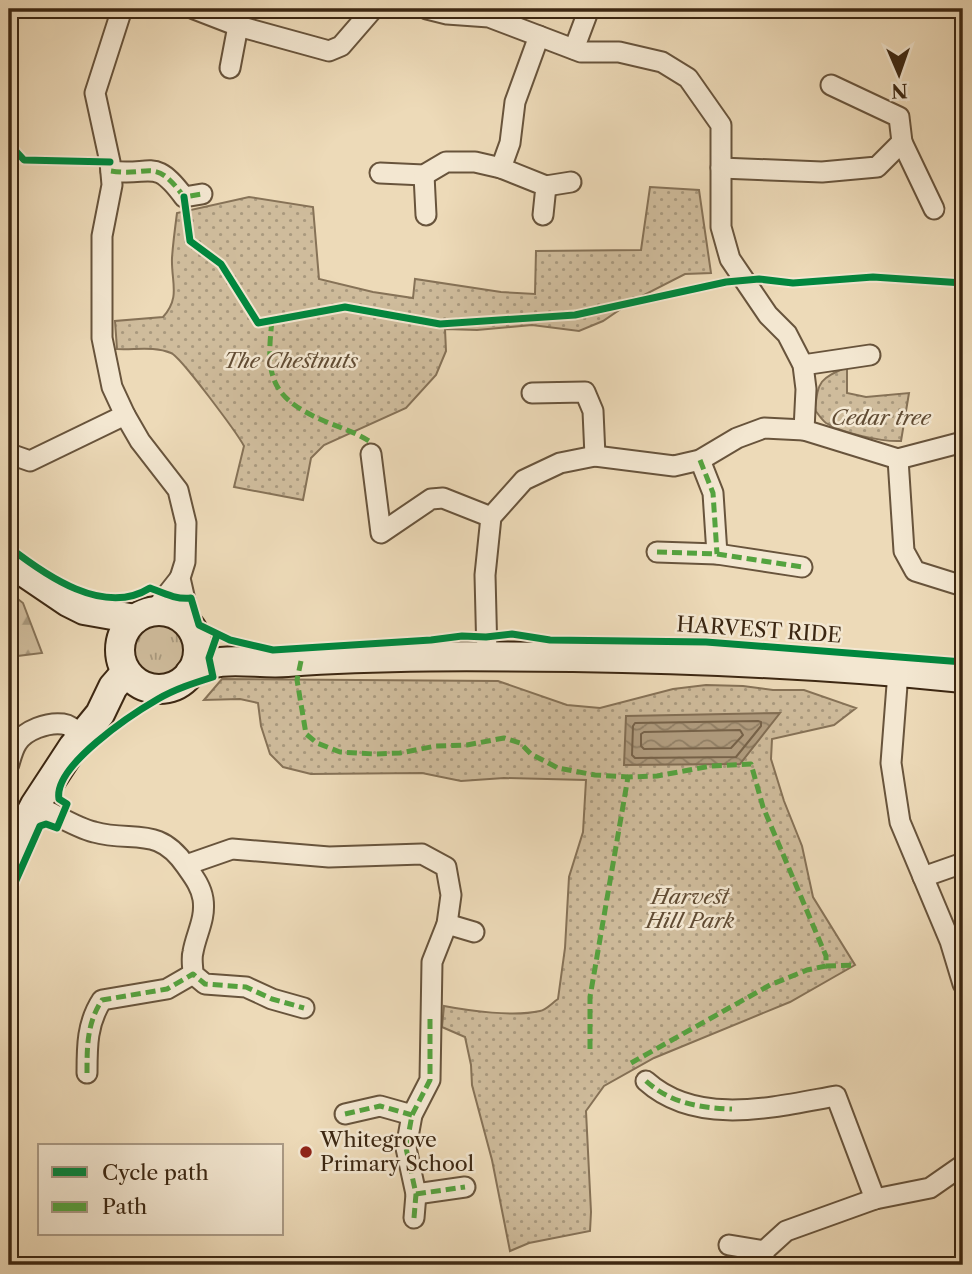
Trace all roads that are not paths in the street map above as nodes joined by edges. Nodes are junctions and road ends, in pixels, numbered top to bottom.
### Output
1 (122, 9) edge
2 (194, 9) edge
3 (373, 9) edge
4 (427, 9) edge
5 (589, 9) edge
6 (491, 13) edge
7 (238, 26) junction
8 (539, 36) junction
9 (574, 49) junction
10 (230, 68) dead end
11 (831, 85) dead end
12 (902, 142) junction
13 (501, 168) junction
14 (721, 168) junction
15 (111, 171) junction
16 (380, 173) dead end
17 (424, 175) junction
18 (571, 182) dead end
19 (546, 186) junction
20 (202, 194) dead end
21 (934, 209) dead end
22 (426, 215) dead end
23 (543, 215) dead end
24 (870, 355) dead end
25 (803, 365) junction
26 (532, 393) dead end
27 (125, 415) junction
28 (804, 430) junction
29 (963, 442) edge
30 (9, 452) edge
31 (371, 454) dead end
32 (594, 456) junction
33 (898, 459) junction
34 (700, 460) junction
35 (491, 517) junction
36 (657, 552) dead end
37 (717, 554) junction
38 (9, 562) edge
39 (802, 567) dead end
40 (180, 578) junction
41 (963, 586) edge
42 (84, 610) junction
43 (144, 615) junction
44 (194, 635) junction
45 (486, 656) junction
46 (247, 661) junction
47 (123, 663) junction
48 (898, 672) junction
49 (190, 673) junction
50 (963, 678) edge
51 (152, 688) junction
52 (100, 714) junction
53 (82, 736) junction
54 (12, 743) edge
55 (9, 764) edge
56 (35, 805) junction
57 (9, 855) edge
58 (963, 863) edge
59 (186, 865) junction
60 (923, 877) junction
61 (447, 924) junction
62 (474, 932) dead end
63 (193, 974) junction
64 (963, 984) edge
65 (304, 1008) dead end
66 (87, 1073) dead end
67 (646, 1081) dead end
68 (345, 1114) dead end
69 (412, 1115) junction
70 (963, 1165) edge
71 (465, 1187) dead end
72 (416, 1194) junction
73 (875, 1199) junction
74 (414, 1218) dead end
75 (729, 1245) dead end
76 (764, 1258) edge

1 - 15 street
2 - 7 street
3 - 7 street
4 - 6 street
5 - 9 street
6 - 8 street
7 - 10 street
8 - 9 street
8 - 13 street
9 - 14 street
11 - 12 street
12 - 14 street
12 - 21 street
13 - 17 street
13 - 19 street
14 - 25 street
15 - 20 street
15 - 27 street
16 - 17 street
17 - 22 street
18 - 19 street
19 - 23 street
24 - 25 street
25 - 28 street
26 - 32 street
27 - 30 street
27 - 40 street
28 - 33 street
28 - 34 street
29 - 33 street
31 - 35 street
32 - 34 street
32 - 35 street
33 - 41 street
34 - 37 street
35 - 45 street
36 - 37 street
37 - 39 street
38 - 42 street
40 - 43 street
40 - 44 street
42 - 43 street
42 - 47 street
43 - 44 street
43 - 47 street
44 - 46 street, HARVEST RIDE
44 - 49 street
45 - 46 street, HARVEST RIDE
45 - 48 street, HARVEST RIDE
46 - 49 street, HARVEST RIDE
47 - 51 street
47 - 52 street
48 - 50 street, HARVEST RIDE
48 - 60 street
49 - 51 street
51 - 52 street
52 - 53 street
53 - 54 street
53 - 56 street
54 - 55 street
56 - 57 street
56 - 59 street
58 - 60 street
59 - 61 street
59 - 63 street
60 - 64 street
61 - 62 street
61 - 69 street
63 - 65 street
63 - 66 street
67 - 73 street
68 - 69 street
69 - 72 street
70 - 73 street
71 - 72 street
72 - 74 street
73 - 76 street
75 - 76 street

